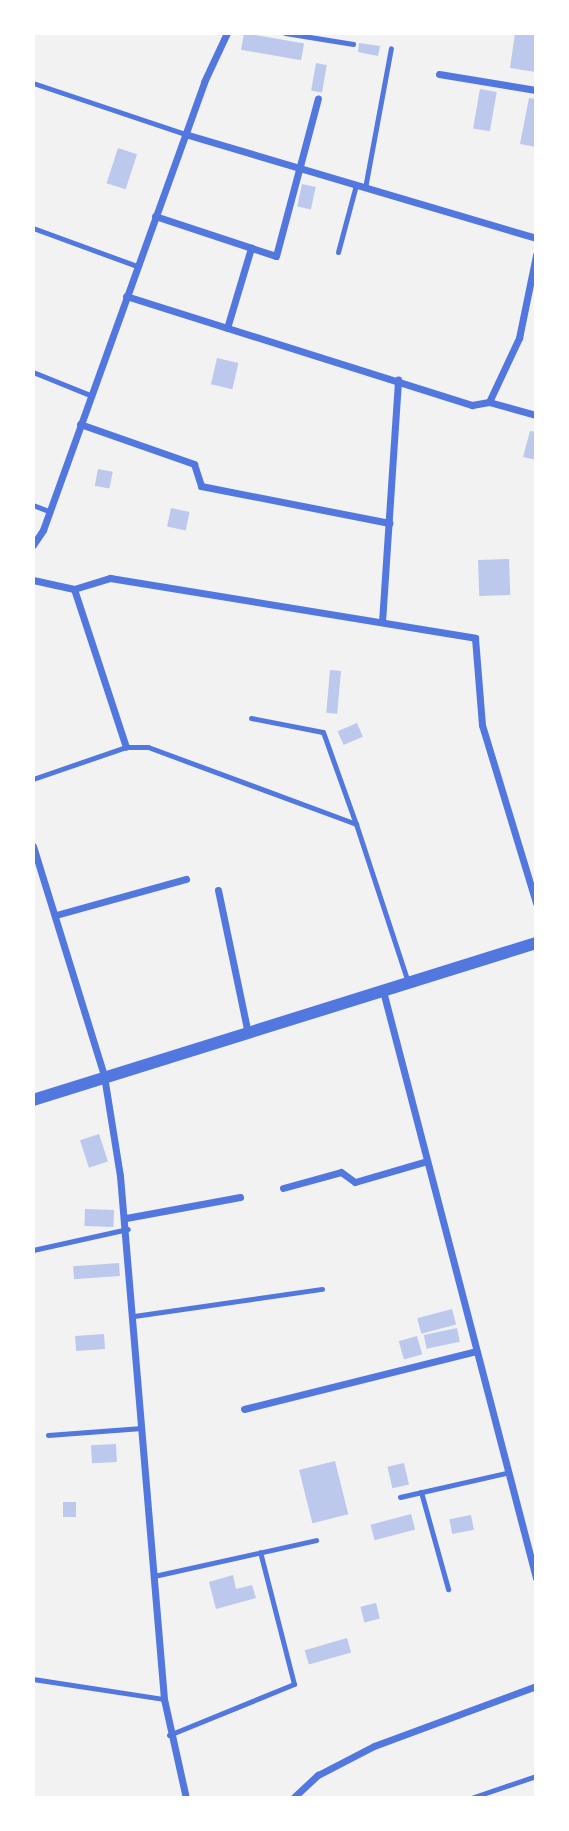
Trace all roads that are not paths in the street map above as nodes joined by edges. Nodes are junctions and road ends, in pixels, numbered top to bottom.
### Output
1 (227, 33) edge
2 (285, 33) edge
3 (353, 44) dead end
4 (391, 48) dead end
5 (439, 74) dead end
6 (33, 83) edge
7 (536, 90) edge
8 (318, 98) dead end
9 (185, 134) junction
10 (303, 169) junction
11 (356, 185) junction
12 (365, 188) junction
13 (155, 216) junction
14 (33, 229) edge
15 (536, 239) edge
16 (251, 248) junction
17 (338, 252) dead end
18 (536, 255) edge
19 (137, 266) junction
20 (533, 285) edge
21 (126, 296) junction
22 (227, 328) junction
23 (33, 372) edge
24 (398, 380) junction
25 (90, 395) junction
26 (489, 402) junction
27 (536, 415) edge
28 (80, 424) junction
29 (33, 505) edge
30 (49, 511) junction
31 (389, 523) junction
32 (33, 545) edge
33 (33, 580) edge
34 (74, 589) junction
35 (382, 622) junction
36 (251, 718) dead end
37 (126, 747) junction
38 (33, 779) edge
39 (356, 824) junction
40 (33, 846) edge
41 (186, 879) dead end
42 (218, 890) dead end
43 (536, 903) edge
44 (56, 915) junction
45 (536, 943) edge
46 (408, 983) junction
47 (383, 991) junction
48 (248, 1033) junction
49 (104, 1076) junction
50 (33, 1100) edge
51 (424, 1162) junction
52 (283, 1188) dead end
53 (240, 1197) dead end
54 (126, 1219) junction
55 (128, 1229) junction
56 (33, 1250) edge
57 (322, 1289) dead end
58 (134, 1316) junction
59 (475, 1351) junction
60 (244, 1409) dead end
61 (142, 1428) junction
62 (48, 1435) dead end
63 (506, 1473) junction
64 (421, 1492) junction
65 (400, 1497) dead end
66 (316, 1540) dead end
67 (260, 1552) junction
68 (154, 1576) junction
69 (536, 1578) edge
70 (448, 1589) dead end
71 (33, 1679) edge
72 (536, 1686) edge
73 (163, 1699) junction
74 (169, 1735) junction
75 (536, 1776) edge
76 (186, 1798) edge
77 (293, 1798) edge
78 (471, 1798) edge

1 - 9 street
2 - 3 lane
4 - 12 lane
5 - 7 street
6 - 9 lane
8 - 10 street
9 - 10 street
9 - 13 street
10 - 11 street
10 - 16 street
11 - 12 street
11 - 17 lane
12 - 15 street
13 - 16 street
13 - 19 street
14 - 19 lane
16 - 22 street
18 - 20 street
19 - 21 street
20 - 26 street
21 - 22 street
21 - 25 street
22 - 24 street
23 - 25 lane
24 - 26 street
24 - 31 street
25 - 28 street
26 - 27 street
28 - 30 street
28 - 31 street
29 - 30 lane
30 - 32 street
31 - 35 street
33 - 34 street
34 - 35 street
34 - 37 street
35 - 43 street
36 - 39 lane
37 - 38 lane
37 - 39 lane
39 - 46 lane
40 - 44 street
41 - 44 street
42 - 48 street
44 - 49 street
45 - 46 street
46 - 47 street
47 - 48 street
47 - 51 street
48 - 49 street
49 - 50 street
49 - 54 street
51 - 52 street
51 - 59 street
53 - 54 street
54 - 55 street
55 - 56 lane
55 - 58 street
57 - 58 lane
58 - 61 street
59 - 60 street
59 - 63 street
61 - 62 lane
61 - 68 street
63 - 64 lane
63 - 69 street
64 - 65 lane
64 - 70 lane
66 - 67 lane
67 - 68 lane
67 - 74 lane
68 - 73 street
71 - 73 lane
72 - 77 street
73 - 74 street
74 - 76 street
75 - 78 lane

